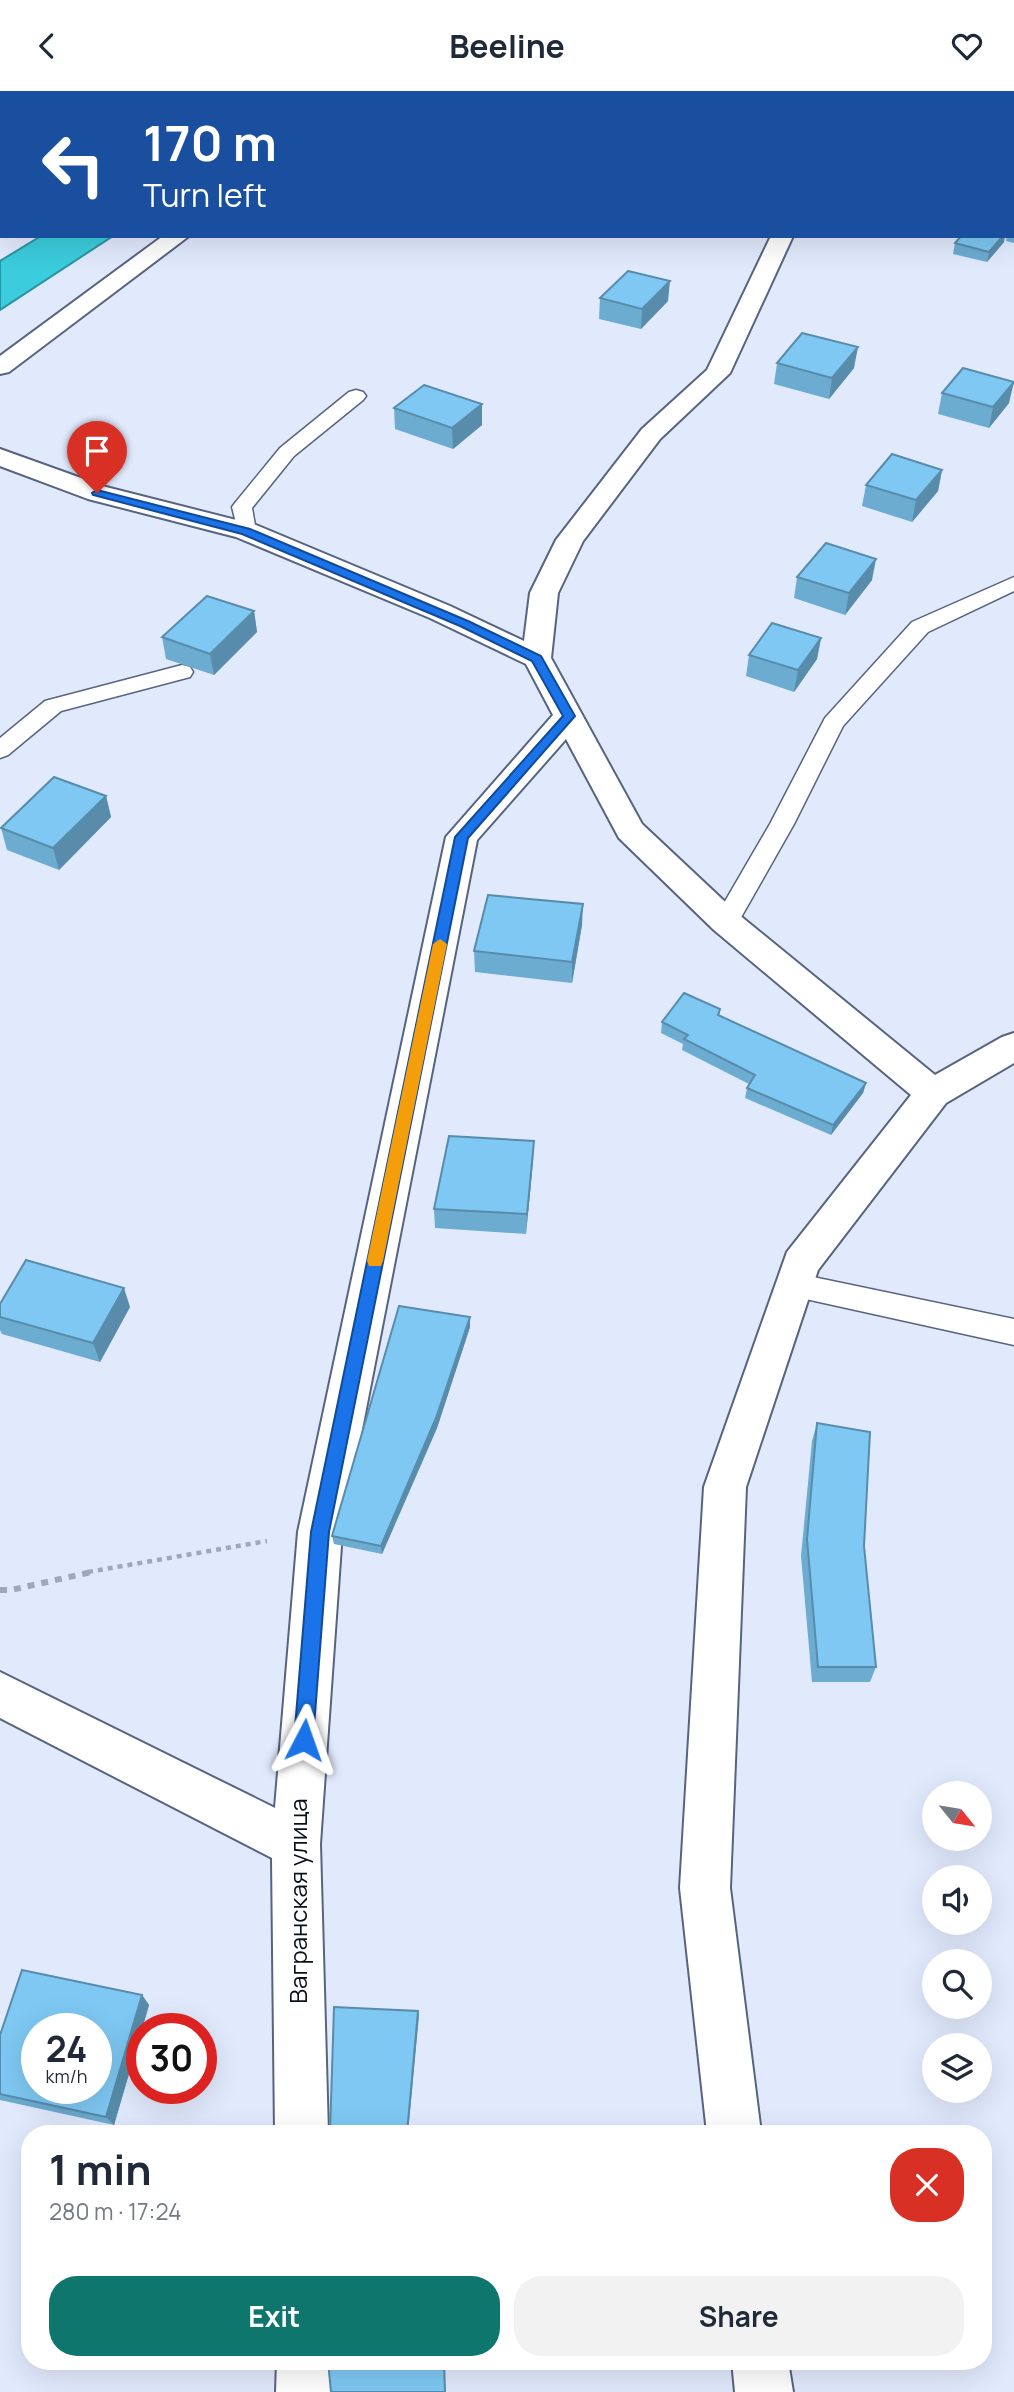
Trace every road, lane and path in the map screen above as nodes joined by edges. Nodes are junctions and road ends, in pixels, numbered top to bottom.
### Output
1 (175, 238) edge
2 (781, 238) edge
3 (0, 367) edge
4 (356, 396) dead end
5 (0, 457) edge
6 (246, 531) junction
7 (1014, 583) edge
8 (537, 658) junction
9 (182, 672) dead end
10 (569, 716) junction
11 (0, 750) edge
12 (726, 922) junction
13 (1014, 1046) edge
14 (933, 1093) junction
15 (794, 1285) junction
16 (1014, 1332) edge
17 (320, 1532) junction
18 (0, 1590) edge
19 (0, 1694) edge
20 (296, 1844) junction
21 (301, 2125) edge
22 (733, 2125) edge
23 (305, 2370) edge
24 (762, 2370) edge
25 (305, 2392) edge
26 (764, 2392) edge

1 - 3 street
2 - 8 street
4 - 6 lane
5 - 6 street
6 - 8 street
7 - 12 lane
8 - 10 street
9 - 11 lane
10 - 12 street
10 - 17 street, Вагранская улица
12 - 14 street
13 - 14 street
14 - 15 street
15 - 16 lane
15 - 22 street
17 - 18 path
17 - 20 street, Вагранская улица
19 - 20 street
20 - 21 street, Вагранская улица
23 - 25 street
24 - 26 street

